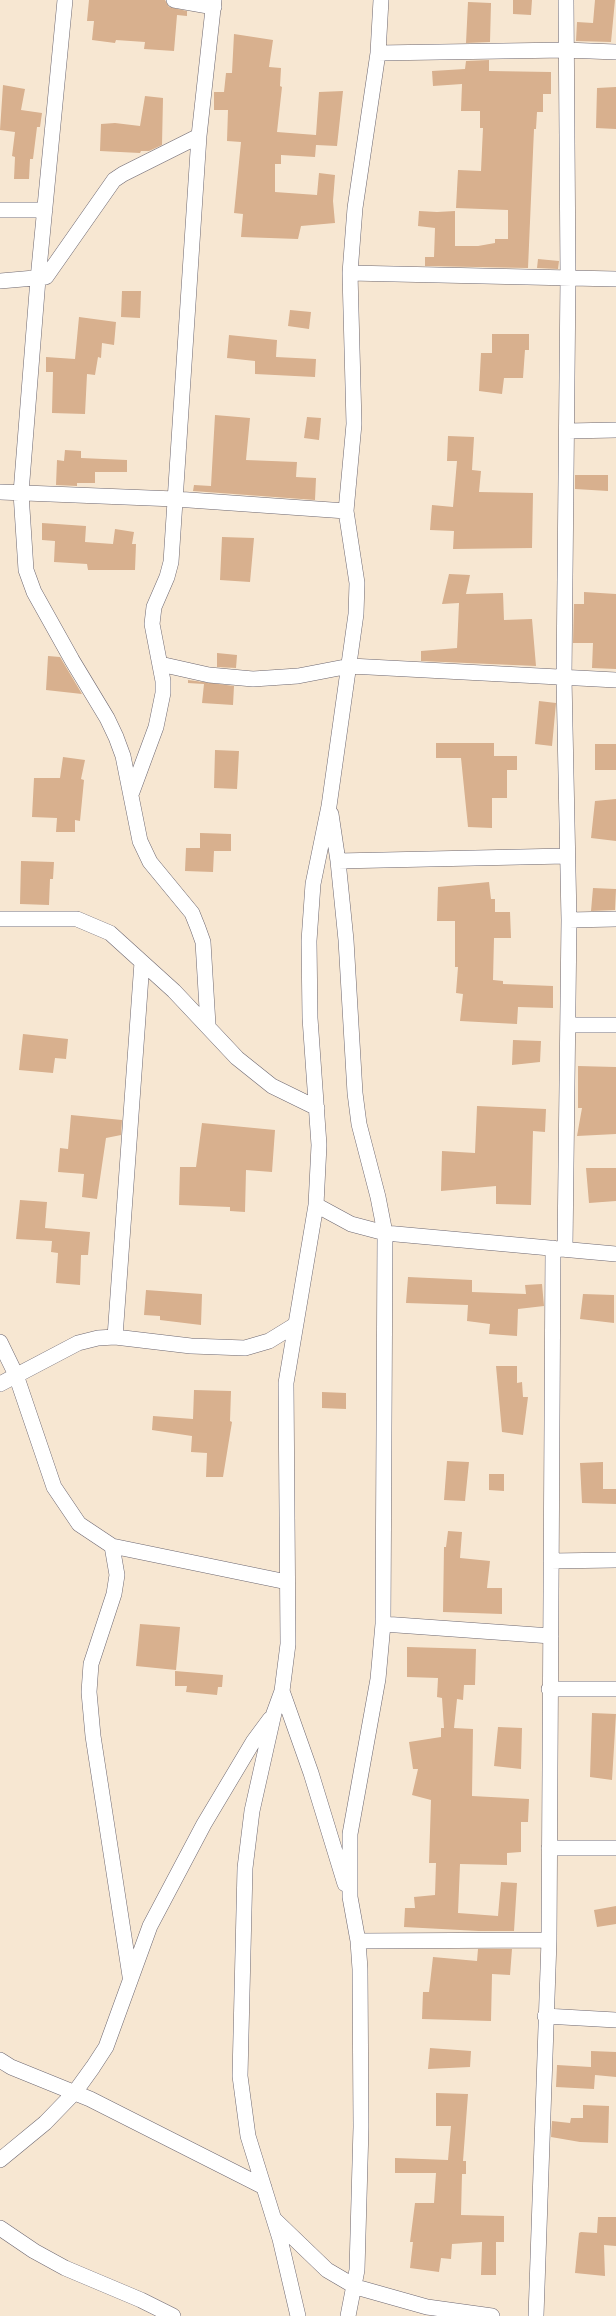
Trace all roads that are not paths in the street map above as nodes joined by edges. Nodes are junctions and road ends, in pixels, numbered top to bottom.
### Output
1 (65, 0) edge
2 (174, 0) edge
3 (381, 0) edge
4 (566, 0) edge
5 (214, 4) edge
6 (565, 50) junction
7 (378, 52) junction
8 (616, 52) edge
9 (199, 136) junction
10 (0, 210) edge
11 (45, 210) junction
12 (350, 273) junction
13 (568, 277) junction
14 (38, 279) junction
15 (616, 279) edge
16 (0, 281) edge
17 (616, 430) edge
18 (568, 431) junction
19 (0, 492) edge
20 (21, 493) junction
21 (175, 499) junction
22 (346, 511) junction
23 (160, 664) junction
24 (350, 666) junction
25 (564, 678) junction
26 (616, 680) edge
27 (132, 792) junction
28 (329, 806) junction
29 (566, 856) junction
30 (338, 861) junction
31 (0, 919) edge
32 (616, 919) edge
33 (569, 920) junction
34 (142, 962) junction
35 (208, 1025) junction
36 (568, 1025) junction
37 (616, 1025) edge
38 (317, 1108) junction
39 (316, 1205) junction
40 (385, 1234) junction
41 (559, 1248) junction
42 (616, 1254) edge
43 (295, 1325) junction
44 (115, 1337) junction
45 (0, 1342) edge
46 (16, 1375) junction
47 (0, 1384) edge
48 (112, 1546) junction
49 (616, 1560) edge
50 (552, 1561) junction
51 (287, 1582) junction
52 (383, 1624) junction
53 (551, 1636) junction
54 (549, 1689) junction
55 (616, 1690) edge
56 (282, 1691) junction
57 (274, 1713) junction
58 (549, 1848) junction
59 (616, 1848) edge
60 (350, 1897) junction
61 (548, 1940) junction
62 (358, 1941) junction
63 (130, 1977) junction
64 (545, 2016) junction
65 (616, 2020) edge
66 (0, 2060) edge
67 (75, 2092) junction
68 (0, 2160) edge
69 (264, 2187) junction
70 (274, 2218) junction
71 (0, 2228) edge
72 (356, 2287) junction
73 (173, 2316) edge
74 (298, 2316) edge
75 (348, 2316) edge
76 (492, 2316) edge
77 (536, 2316) edge

1 - 11 street
2 - 5 street
3 - 7 street
4 - 6 street
5 - 9 street
6 - 7 street
6 - 8 street
6 - 13 street
7 - 12 street
9 - 14 street
9 - 21 street
10 - 11 street
11 - 14 street
12 - 13 street
12 - 22 street
13 - 15 street
13 - 18 street
14 - 16 street
14 - 20 street
17 - 18 street
18 - 25 street
19 - 20 street
20 - 21 street
20 - 27 street
21 - 22 street
21 - 23 street
22 - 24 street
23 - 24 street
23 - 27 street
24 - 25 street
24 - 28 street
25 - 26 street
25 - 29 street
27 - 35 street
28 - 30 street
28 - 38 street
29 - 30 street
29 - 33 street
30 - 40 street
31 - 34 street
32 - 33 street
33 - 36 street
34 - 35 street
34 - 44 street
35 - 38 street
36 - 37 street
36 - 41 street
38 - 39 street
39 - 40 street
39 - 43 street
40 - 41 street
40 - 52 street
41 - 42 street
41 - 50 street
43 - 44 street
43 - 51 street
44 - 46 street
45 - 46 street
46 - 47 street
46 - 48 street
48 - 51 street
48 - 63 street
49 - 50 street
50 - 53 street
51 - 56 street
52 - 53 street
52 - 60 street
53 - 54 street
54 - 55 street
54 - 58 street
56 - 57 street
56 - 60 street
57 - 63 street
57 - 69 street
58 - 59 street
58 - 61 street
60 - 62 street
61 - 62 street
61 - 64 street
62 - 72 street
63 - 67 street
64 - 65 street
64 - 77 street
66 - 67 street
67 - 68 street
67 - 69 street
69 - 70 street
70 - 72 street
70 - 74 street
71 - 73 street
72 - 75 street
72 - 76 street

